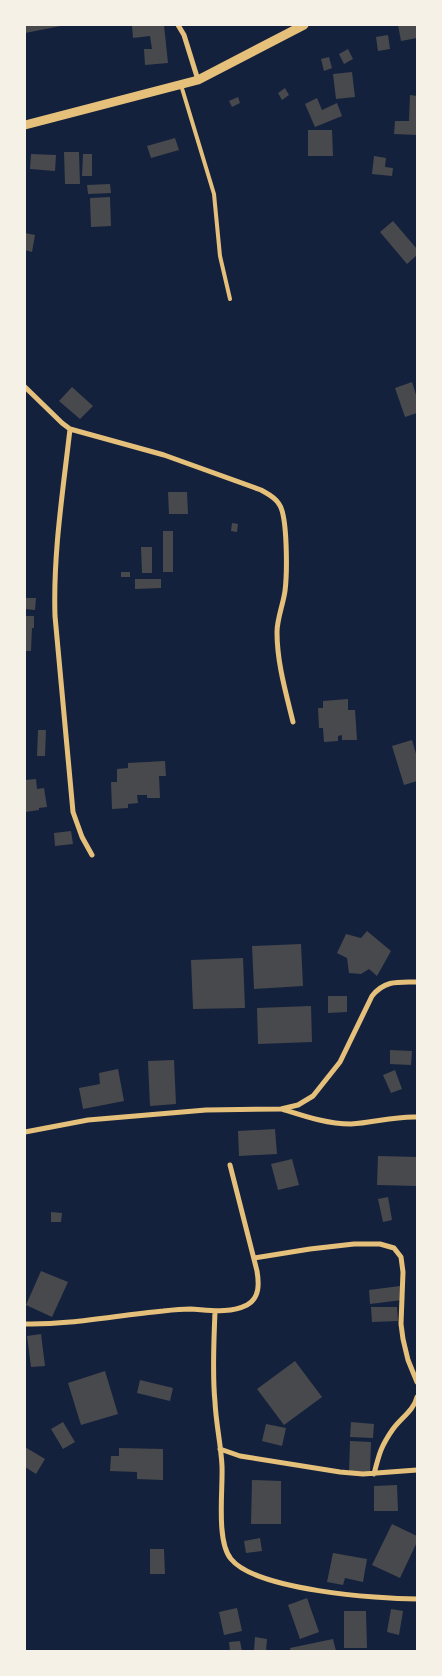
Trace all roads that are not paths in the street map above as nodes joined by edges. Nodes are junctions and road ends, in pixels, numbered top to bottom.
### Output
1 (178, 25) edge
2 (304, 25) edge
3 (198, 80) junction
4 (181, 85) junction
5 (25, 125) edge
6 (230, 299) dead end
7 (25, 387) edge
8 (70, 429) junction
9 (293, 722) dead end
10 (92, 855) dead end
11 (417, 982) edge
12 (281, 1109) junction
13 (417, 1117) edge
14 (25, 1132) edge
15 (230, 1165) dead end
16 (254, 1258) junction
17 (215, 1311) junction
18 (25, 1324) edge
19 (417, 1382) edge
20 (417, 1397) edge
21 (220, 1450) junction
22 (417, 1470) edge
23 (374, 1474) junction
24 (417, 1599) edge

1 - 3 street
2 - 3 street
3 - 4 street
4 - 5 street
4 - 6 lane
7 - 8 street
8 - 9 street
8 - 10 street
11 - 12 street
12 - 13 street
12 - 14 street
15 - 16 street
16 - 17 street
16 - 19 street
17 - 18 street
17 - 21 street
20 - 23 street
21 - 23 street
21 - 24 street
22 - 23 street

